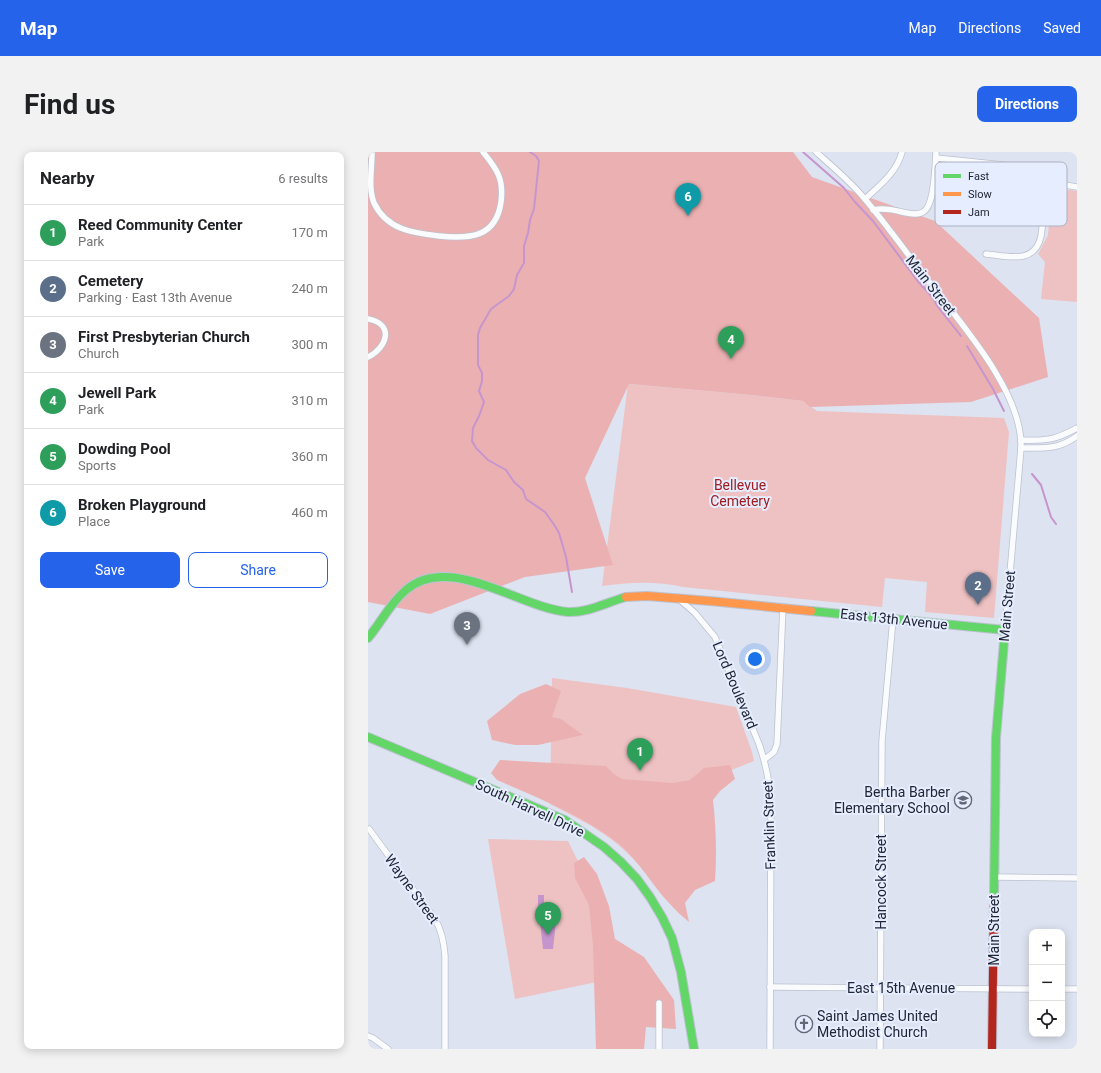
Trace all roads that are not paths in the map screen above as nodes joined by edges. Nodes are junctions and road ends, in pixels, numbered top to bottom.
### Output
1 (372, 152) edge
2 (483, 152) edge
3 (816, 152) edge
4 (902, 152) edge
5 (936, 155) edge
6 (985, 162) edge
7 (935, 164) edge
8 (1067, 185) edge
9 (1077, 187) edge
10 (865, 199) junction
11 (873, 210) junction
12 (1042, 226) edge
13 (986, 254) dead end
14 (368, 319) edge
15 (368, 357) edge
16 (1077, 428) edge
17 (1077, 436) edge
18 (1021, 440) junction
19 (1021, 448) junction
20 (679, 600) junction
21 (783, 607) junction
22 (893, 619) junction
23 (1005, 630) junction
24 (368, 638) edge
25 (368, 737) edge
26 (764, 759) junction
27 (369, 829) dead end
28 (994, 877) junction
29 (1077, 878) edge
30 (770, 987) junction
31 (881, 988) junction
32 (994, 989) junction
33 (1029, 989) edge
34 (1065, 989) edge
35 (1077, 989) edge
36 (659, 1002) dead end
37 (691, 1033) junction
38 (368, 1036) edge
39 (388, 1049) edge
40 (445, 1049) edge
41 (659, 1049) edge
42 (694, 1049) edge
43 (697, 1049) edge
44 (770, 1049) edge
45 (880, 1049) edge
46 (992, 1049) edge

1 - 2 street
3 - 10 street, Main Street
4 - 10 street
5 - 6 street
7 - 11 street
8 - 9 street
10 - 11 street, Main Street
11 - 18 street, Main Street
12 - 13 street
14 - 15 street
16 - 18 street
17 - 19 street
18 - 19 street, Main Street
19 - 23 street, Main Street
20 - 21 street, East 13th Avenue
20 - 24 street, East 13th Avenue
20 - 26 street, Lord Boulevard
21 - 22 street, East 13th Avenue
21 - 26 street
22 - 23 street, East 13th Avenue
22 - 31 street, Hancock Street
23 - 28 street, Main Street
25 - 37 street, South Harvell Drive
26 - 30 street, Franklin Street
27 - 40 street, Wayne Street
28 - 29 street
28 - 32 street, Main Street
30 - 31 street, East 15th Avenue
30 - 44 street, Franklin Street
31 - 32 street, East 15th Avenue
31 - 45 street, Hancock Street
32 - 33 street, East 15th Avenue
32 - 46 street, Main Street
34 - 35 street
36 - 41 street
37 - 42 street, South Harvell Drive
37 - 43 street, South Harvell Drive
38 - 39 street

